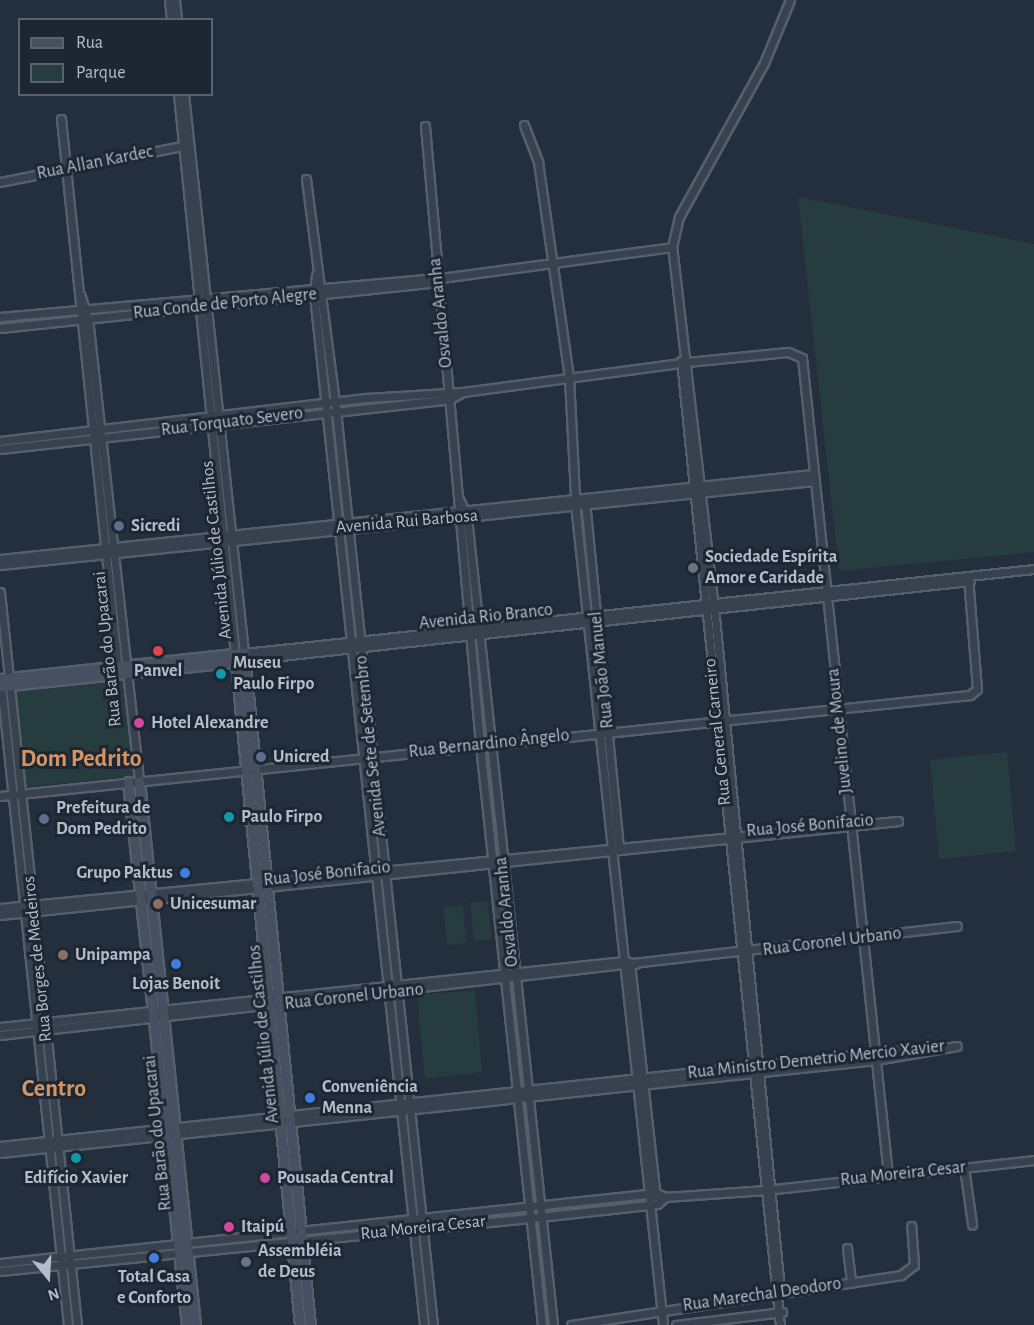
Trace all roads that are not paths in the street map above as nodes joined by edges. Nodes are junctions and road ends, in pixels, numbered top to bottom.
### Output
1 (169, 0) edge
2 (175, 0) edge
3 (790, 0) edge
4 (171, 18) edge
5 (177, 18) edge
6 (178, 96) edge
7 (184, 96) edge
8 (61, 119) dead end
9 (524, 125) dead end
10 (424, 126) dead end
11 (186, 145) junction
12 (65, 169) junction
13 (306, 179) dead end
14 (0, 182) edge
15 (672, 247) junction
16 (552, 265) junction
17 (437, 279) junction
18 (352, 282) junction
19 (317, 286) junction
20 (353, 291) junction
21 (260, 292) junction
22 (80, 294) junction
23 (323, 294) junction
24 (314, 295) junction
25 (260, 301) junction
26 (203, 302) junction
27 (141, 303) junction
28 (86, 308) junction
29 (77, 309) junction
30 (142, 313) junction
31 (28, 314) junction
32 (0, 317) edge
33 (88, 318) junction
34 (80, 319) junction
35 (28, 325) junction
36 (0, 328) edge
37 (802, 358) joint
38 (684, 362) junction
39 (332, 374) junction
40 (324, 375) junction
41 (90, 377) junction
42 (569, 377) junction
43 (449, 390) junction
44 (463, 392) junction
45 (367, 398) junction
46 (450, 399) junction
47 (331, 402) junction
48 (368, 407) junction
49 (272, 408) junction
50 (336, 410) junction
51 (328, 411) junction
52 (220, 416) junction
53 (210, 417) junction
54 (273, 417) junction
55 (180, 420) junction
56 (221, 424) junction
57 (211, 426) junction
58 (181, 429) junction
59 (96, 433) junction
60 (49, 439) junction
61 (0, 441) edge
62 (0, 449) edge
63 (814, 477) junction
64 (758, 483) junction
65 (698, 485) junction
66 (579, 486) junction
67 (640, 490) junction
68 (698, 494) junction
69 (575, 495) junction
70 (584, 495) junction
71 (640, 499) junction
72 (517, 503) junction
73 (585, 503) junction
74 (575, 504) junction
75 (462, 509) junction
76 (518, 511) junction
77 (375, 517) junction
78 (463, 518) junction
79 (343, 519) junction
80 (375, 525) junction
81 (343, 528) junction
82 (259, 535) junction
83 (227, 539) junction
84 (703, 549) junction
85 (110, 550) junction
86 (0, 559) edge
87 (0, 565) edge
88 (1034, 569) edge
89 (592, 571) junction
90 (583, 572) junction
91 (971, 578) junction
92 (878, 589) junction
93 (826, 591) junction
94 (0, 593) edge
95 (763, 597) junction
96 (827, 599) junction
97 (704, 602) junction
98 (713, 602) junction
99 (764, 605) junction
100 (714, 610) junction
101 (705, 611) junction
102 (650, 612) junction
103 (597, 618) junction
104 (588, 619) junction
105 (533, 624) junction
106 (474, 626) junction
107 (716, 631) junction
108 (707, 632) junction
109 (479, 634) junction
110 (471, 635) junction
111 (398, 639) junction
112 (361, 643) junction
113 (352, 644) junction
114 (3, 652) edge
115 (240, 657) junction
116 (719, 657) junction
117 (710, 658) junction
118 (601, 660) junction
119 (592, 661) junction
120 (122, 670) junction
121 (3, 681) edge
122 (722, 687) junction
123 (713, 688) junction
124 (838, 708) junction
125 (725, 720) junction
126 (716, 721) junction
127 (609, 733) junction
128 (598, 734) junction
129 (489, 745) junction
130 (480, 746) junction
131 (719, 746) junction
132 (728, 746) junction
133 (374, 755) junction
134 (364, 757) junction
135 (250, 771) junction
136 (727, 778) junction
137 (134, 782) junction
138 (614, 788) junction
139 (605, 789) junction
140 (16, 794) junction
141 (0, 796) edge
142 (850, 826) junction
143 (24, 827) junction
144 (15, 828) junction
145 (733, 837) junction
146 (616, 849) junction
147 (498, 860) junction
148 (380, 872) junction
149 (261, 884) junction
150 (146, 896) junction
151 (0, 908) edge
152 (28, 909) junction
153 (0, 915) edge
154 (957, 926) dead end
155 (861, 940) junction
156 (745, 952) junction
157 (629, 963) junction
158 (34, 967) junction
159 (514, 975) junction
160 (506, 976) junction
161 (397, 984) junction
162 (387, 986) junction
163 (389, 994) junction
164 (398, 994) junction
165 (307, 999) junction
166 (273, 1002) junction
167 (158, 1013) junction
168 (45, 1026) junction
169 (0, 1027) edge
170 (36, 1027) junction
171 (0, 1035) edge
172 (48, 1057) junction
173 (876, 1057) junction
174 (40, 1058) junction
175 (757, 1069) junction
176 (640, 1082) junction
177 (522, 1094) junction
178 (401, 1102) junction
179 (410, 1102) junction
180 (411, 1111) junction
181 (50, 1112) junction
182 (402, 1112) junction
183 (345, 1113) junction
184 (284, 1118) junction
185 (171, 1130) junction
186 (54, 1143) junction
187 (0, 1146) edge
188 (18, 1147) junction
189 (0, 1153) edge
190 (1034, 1160) edge
191 (413, 1166) junction
192 (964, 1167) junction
193 (888, 1175) junction
194 (770, 1190) junction
195 (652, 1193) junction
196 (665, 1197) junction
197 (590, 1201) junction
198 (654, 1206) junction
199 (530, 1208) junction
200 (538, 1208) junction
201 (591, 1210) junction
202 (449, 1215) junction
203 (539, 1216) junction
204 (530, 1218) junction
205 (423, 1223) junction
206 (450, 1224) junction
207 (972, 1224) dead end
208 (413, 1225) junction
209 (911, 1226) dead end
210 (295, 1237) junction
211 (183, 1247) junction
212 (847, 1248) dead end
213 (66, 1261) junction
214 (2, 1267) edge
215 (536, 1272) junction
216 (546, 1272) junction
217 (429, 1283) junction
218 (851, 1283) junction
219 (419, 1284) junction
220 (780, 1293) junction
221 (664, 1309) junction
222 (782, 1312) junction
223 (665, 1324) edge
224 (68, 1325) edge
225 (77, 1325) edge
226 (187, 1325) edge
227 (195, 1325) edge
228 (305, 1325) edge
229 (424, 1325) edge
230 (433, 1325) edge
231 (542, 1325) edge
232 (554, 1325) edge
233 (571, 1325) edge
234 (676, 1325) edge
235 (780, 1325) edge
236 (787, 1325) edge

1 - 4 street
2 - 5 street
3 - 15 street
6 - 11 street, Avenida Júlio de Castilhos
7 - 11 street, Avenida Júlio de Castilhos
8 - 12 street, Rua Barão do Upacarai
9 - 16 street, Rua João Manuel
10 - 17 street, Osvaldo Aranha
11 - 12 street, Rua Allan Kardec
11 - 26 street, Avenida Júlio de Castilhos
12 - 14 street, Rua Allan Kardec
12 - 22 street, Rua Barão do Upacarai
13 - 19 street, Avenida Sete de Setembro
15 - 16 street, Rua Conde de Porto Alegre
15 - 38 street, Rua General Carneiro
16 - 17 street, Rua Conde de Porto Alegre
16 - 42 street, Rua João Manuel
17 - 18 street, Rua Conde de Porto Alegre
17 - 20 street, Rua Conde de Porto Alegre
17 - 43 street, Osvaldo Aranha
18 - 19 street, Rua Conde de Porto Alegre
18 - 20 street
19 - 21 street, Rua Conde de Porto Alegre
19 - 23 street, Avenida Sete de Setembro
19 - 24 street, Avenida Sete de Setembro
20 - 23 street, Rua Conde de Porto Alegre
21 - 25 street
21 - 26 street, Rua Conde de Porto Alegre
22 - 28 street, Rua Barão do Upacarai
22 - 29 street, Rua Barão do Upacarai
23 - 24 street, Rua Conde de Porto Alegre
23 - 39 street, Avenida Sete de Setembro
24 - 25 street, Rua Conde de Porto Alegre
24 - 40 street, Avenida Sete de Setembro
25 - 26 street, Rua Conde de Porto Alegre
26 - 27 street, Rua Conde de Porto Alegre
26 - 30 street, Rua Conde de Porto Alegre
26 - 52 street, Avenida Júlio de Castilhos
26 - 53 street, Avenida Júlio de Castilhos
27 - 28 street, Rua Conde de Porto Alegre
27 - 30 street
28 - 29 street, Rua Conde de Porto Alegre
28 - 33 street, Rua Barão do Upacarai
29 - 31 street, Rua Conde de Porto Alegre
29 - 34 street, Rua Barão do Upacarai
30 - 33 street, Rua Conde de Porto Alegre
31 - 32 street, Rua Conde de Porto Alegre
31 - 35 street
33 - 34 street, Rua Conde de Porto Alegre
33 - 41 street, Rua Barão do Upacarai
34 - 35 street, Rua Conde de Porto Alegre
34 - 41 street, Rua Barão do Upacarai
35 - 36 street, Rua Conde de Porto Alegre
37 - 38 street, Rua Torquato Severo
37 - 63 street, Juvelino de Moura
38 - 42 street, Rua Torquato Severo
38 - 65 street, Rua General Carneiro
39 - 40 street
39 - 47 street, Avenida Sete de Setembro
40 - 47 street, Avenida Sete de Setembro
41 - 59 street, Rua Barão do Upacarai
42 - 44 street, Rua Torquato Severo
42 - 66 street, Rua João Manuel
43 - 44 street, Rua Torquato Severo
43 - 45 street, Rua Torquato Severo
43 - 46 street, Osvaldo Aranha
44 - 46 street, Rua Torquato Severo
45 - 47 street, Rua Torquato Severo
45 - 48 street
46 - 48 street, Rua Torquato Severo
46 - 75 street, Osvaldo Aranha
47 - 49 street, Rua Torquato Severo
47 - 50 street, Avenida Sete de Setembro
47 - 51 street, Avenida Sete de Setembro
48 - 50 street, Rua Torquato Severo
49 - 52 street, Rua Torquato Severo
49 - 54 street
50 - 51 street, Rua Torquato Severo
50 - 79 street, Avenida Sete de Setembro
51 - 54 street, Rua Torquato Severo
51 - 79 street, Avenida Sete de Setembro
52 - 53 street, Rua Torquato Severo
52 - 56 street, Avenida Júlio de Castilhos
53 - 55 street, Rua Torquato Severo
53 - 57 street, Avenida Júlio de Castilhos
54 - 56 street, Rua Torquato Severo
55 - 58 street
55 - 59 street, Rua Torquato Severo
56 - 57 street, Rua Torquato Severo
56 - 83 street, Avenida Júlio de Castilhos
57 - 58 street, Rua Torquato Severo
57 - 83 street, Avenida Júlio de Castilhos
58 - 59 street, Rua Torquato Severo
59 - 60 street, Rua Torquato Severo
59 - 85 street, Rua Barão do Upacarai
60 - 61 street, Rua Torquato Severo
60 - 62 street, Rua Torquato Severo
63 - 64 street, Avenida Rui Barbosa
63 - 93 street, Juvelino de Moura
64 - 65 street, Avenida Rui Barbosa
64 - 68 street, Avenida Rui Barbosa
65 - 67 street, Avenida Rui Barbosa
65 - 68 street, Rua General Carneiro
66 - 69 street, Rua João Manuel
66 - 70 street, Rua João Manuel
67 - 70 street, Avenida Rui Barbosa
67 - 71 street
68 - 71 street, Avenida Rui Barbosa
68 - 84 street, Rua General Carneiro
69 - 70 street, Avenida Rui Barbosa
69 - 72 street, Avenida Rui Barbosa
69 - 74 street, Rua João Manuel
70 - 73 street, Rua João Manuel
71 - 73 street, Avenida Rui Barbosa
72 - 75 street, Avenida Rui Barbosa
72 - 76 street
73 - 74 street, Avenida Rui Barbosa
73 - 89 street, Rua João Manuel
74 - 76 street, Avenida Rui Barbosa
74 - 90 street, Rua João Manuel
75 - 77 street, Avenida Rui Barbosa
75 - 78 street, Osvaldo Aranha
76 - 78 street, Avenida Rui Barbosa
77 - 79 street, Avenida Rui Barbosa
77 - 80 street
78 - 80 street, Avenida Rui Barbosa
78 - 106 street, Osvaldo Aranha
79 - 81 street, Avenida Sete de Setembro
79 - 82 street, Avenida Rui Barbosa
80 - 81 street, Avenida Rui Barbosa
81 - 82 street, Avenida Rui Barbosa
81 - 112 street, Avenida Sete de Setembro
81 - 113 street, Avenida Sete de Setembro
82 - 83 street, Avenida Rui Barbosa
83 - 85 street, Avenida Rui Barbosa
83 - 115 street, Avenida Júlio de Castilhos
84 - 97 street, Rua General Carneiro
84 - 98 street, Rua General Carneiro
85 - 86 street, Avenida Rui Barbosa
85 - 87 street, Avenida Rui Barbosa
85 - 120 street, Rua Barão do Upacarai
88 - 91 street, Avenida Rio Branco
89 - 90 street
89 - 103 street, Rua João Manuel
90 - 104 street, Rua João Manuel
91 - 92 street, Avenida Rio Branco
91 - 124 street, Rua Bernardino Ângelo
92 - 93 street, Avenida Rio Branco
92 - 96 street, Avenida Rio Branco
93 - 95 street, Avenida Rio Branco
93 - 96 street, Juvelino de Moura
94 - 114 street, Rua Borges de Medeiros
95 - 98 street, Avenida Rio Branco
95 - 99 street
96 - 99 street, Avenida Rio Branco
96 - 124 street, Juvelino de Moura
97 - 98 street, Avenida Rio Branco
97 - 101 street, Rua General Carneiro
97 - 102 street, Avenida Rio Branco
98 - 100 street, Rua General Carneiro
99 - 100 street, Avenida Rio Branco
100 - 101 street, Avenida Rio Branco
100 - 107 street, Rua General Carneiro
101 - 102 street, Avenida Rio Branco
101 - 108 street, Rua General Carneiro
102 - 103 street, Avenida Rio Branco
103 - 104 street, Avenida Rio Branco
103 - 118 street, Rua João Manuel
104 - 105 street, Avenida Rio Branco
104 - 119 street, Rua João Manuel
105 - 106 street, Avenida Rio Branco
105 - 109 street, Avenida Rio Branco
106 - 109 street, Osvaldo Aranha
106 - 110 street, Osvaldo Aranha
106 - 111 street, Avenida Rio Branco
107 - 108 street
107 - 116 street, Rua General Carneiro
108 - 117 street, Rua General Carneiro
109 - 110 street, Avenida Rio Branco
109 - 129 street, Osvaldo Aranha
110 - 111 street, Avenida Rio Branco
110 - 130 street, Osvaldo Aranha
111 - 112 street, Avenida Rio Branco
112 - 113 street, Avenida Rio Branco
112 - 133 street, Avenida Sete de Setembro
113 - 115 street, Avenida Rio Branco
113 - 134 street, Avenida Sete de Setembro
114 - 121 street, Rua Borges de Medeiros
115 - 120 street, Avenida Rio Branco
115 - 135 street, Avenida Júlio de Castilhos
116 - 117 street
116 - 122 street, Rua General Carneiro
117 - 123 street, Rua General Carneiro
118 - 119 street
118 - 127 street, Rua João Manuel
119 - 128 street, Rua João Manuel
120 - 121 street, Avenida Rio Branco
120 - 137 street, Rua Barão do Upacarai
121 - 140 street, Rua Borges de Medeiros
122 - 123 street
122 - 125 street, Rua General Carneiro
123 - 126 street, Rua General Carneiro
124 - 125 street, Rua Bernardino Ângelo
124 - 142 street, Juvelino de Moura
125 - 126 street, Rua Bernardino Ângelo
125 - 132 street, Rua General Carneiro
126 - 127 street, Rua Bernardino Ângelo
126 - 131 street, Rua General Carneiro
127 - 128 street, Rua Bernardino Ângelo
127 - 138 street, Rua João Manuel
128 - 129 street, Rua Bernardino Ângelo
128 - 139 street, Rua João Manuel
129 - 130 street, Rua Bernardino Ângelo
129 - 147 street, Osvaldo Aranha
130 - 133 street, Rua Bernardino Ângelo
130 - 147 street, Osvaldo Aranha
131 - 132 street
131 - 136 street, Rua General Carneiro
132 - 136 street, Rua General Carneiro
133 - 134 street, Rua Bernardino Ângelo
133 - 148 street, Avenida Sete de Setembro
134 - 135 street, Rua Bernardino Ângelo
134 - 148 street, Avenida Sete de Setembro
135 - 137 street, Rua Bernardino Ângelo
135 - 149 street, Avenida Júlio de Castilhos
136 - 145 street, Rua General Carneiro
137 - 140 street, Rua Bernardino Ângelo
137 - 150 street, Rua Barão do Upacarai
138 - 139 street
138 - 146 street, Rua João Manuel
139 - 146 street, Rua João Manuel
140 - 141 street, Rua Bernardino Ângelo
140 - 143 street, Rua Borges de Medeiros
140 - 144 street, Rua Borges de Medeiros
142 - 142 street, Rua José Bonifacio
142 - 145 street, Rua José Bonifacio
142 - 155 street, Juvelino de Moura
143 - 144 street
143 - 152 street, Rua Borges de Medeiros
144 - 152 street, Rua Borges de Medeiros
145 - 146 street, Rua José Bonifacio
145 - 156 street, Rua General Carneiro
146 - 147 street, Rua José Bonifacio
146 - 157 street, Rua João Manuel
147 - 148 street, Rua José Bonifacio
147 - 159 street, Osvaldo Aranha
147 - 160 street, Osvaldo Aranha
148 - 149 street, Rua José Bonifacio
148 - 161 street, Avenida Sete de Setembro
148 - 162 street, Avenida Sete de Setembro
149 - 150 street, Rua José Bonifacio
149 - 166 street, Avenida Júlio de Castilhos
150 - 152 street, Rua José Bonifacio
150 - 167 street, Rua Barão do Upacarai
151 - 152 street, Rua José Bonifacio
152 - 153 street, Rua José Bonifacio
152 - 158 street, Rua Borges de Medeiros
154 - 155 street, Rua Coronel Urbano
155 - 156 street, Rua Coronel Urbano
155 - 173 street, Juvelino de Moura
156 - 157 street, Rua Coronel Urbano
156 - 175 street, Rua General Carneiro
157 - 159 street, Rua Coronel Urbano
157 - 176 street, Rua João Manuel
158 - 168 street, Rua Borges de Medeiros
158 - 170 street, Rua Borges de Medeiros
159 - 160 street, Rua Coronel Urbano
159 - 177 street, Osvaldo Aranha
160 - 161 street, Rua Coronel Urbano
160 - 164 street, Rua Coronel Urbano
160 - 177 street, Osvaldo Aranha
161 - 162 street, Rua Coronel Urbano
161 - 164 street, Avenida Sete de Setembro
162 - 163 street, Avenida Sete de Setembro
162 - 165 street, Rua Coronel Urbano
163 - 164 street, Rua Coronel Urbano
163 - 165 street, Rua Coronel Urbano
163 - 178 street, Avenida Sete de Setembro
164 - 179 street, Avenida Sete de Setembro
165 - 166 street, Rua Coronel Urbano
166 - 167 street, Rua Coronel Urbano
166 - 184 street, Avenida Júlio de Castilhos
167 - 168 street, Rua Coronel Urbano
167 - 185 street, Rua Barão do Upacarai
168 - 170 street, Rua Coronel Urbano
168 - 172 street, Rua Borges de Medeiros
169 - 170 street, Rua Coronel Urbano
170 - 171 street, Rua Coronel Urbano
170 - 174 street, Rua Borges de Medeiros
172 - 174 street
172 - 181 street, Rua Borges de Medeiros
173 - 173 street, Rua Ministro Demetrio Mercio Xavier
173 - 175 street, Rua Ministro Demetrio Mercio Xavier
173 - 193 street, Juvelino de Moura
174 - 181 street, Rua Borges de Medeiros
175 - 176 street, Rua Ministro Demetrio Mercio Xavier
175 - 194 street, Rua General Carneiro
176 - 177 street, Rua Ministro Demetrio Mercio Xavier
176 - 195 street, Rua João Manuel
177 - 179 street, Rua Ministro Demetrio Mercio Xavier
177 - 180 street, Rua Ministro Demetrio Mercio Xavier
177 - 199 street, Osvaldo Aranha
177 - 200 street, Osvaldo Aranha
178 - 179 street, Rua Ministro Demetrio Mercio Xavier
178 - 182 street, Avenida Sete de Setembro
178 - 183 street, Rua Ministro Demetrio Mercio Xavier
179 - 180 street, Avenida Sete de Setembro
180 - 182 street, Rua Ministro Demetrio Mercio Xavier
180 - 191 street, Avenida Sete de Setembro
181 - 186 street, Rua Borges de Medeiros
182 - 183 street, Rua Ministro Demetrio Mercio Xavier
182 - 191 street, Avenida Sete de Setembro
183 - 184 street, Rua Ministro Demetrio Mercio Xavier
184 - 185 street, Rua Ministro Demetrio Mercio Xavier
184 - 210 street, Avenida Júlio de Castilhos
185 - 186 street, Rua Ministro Demetrio Mercio Xavier
185 - 211 street, Rua Barão do Upacarai
186 - 188 street, Rua Ministro Demetrio Mercio Xavier
186 - 213 street, Rua Borges de Medeiros
187 - 188 street, Rua Ministro Demetrio Mercio Xavier
188 - 189 street, Rua Ministro Demetrio Mercio Xavier
190 - 192 street, Rua Moreira Cesar
191 - 205 street, Avenida Sete de Setembro
191 - 208 street, Avenida Sete de Setembro
192 - 193 street, Rua Moreira Cesar
192 - 207 street
193 - 194 street, Rua Moreira Cesar
194 - 196 street, Rua Moreira Cesar
194 - 220 street, Rua General Carneiro
195 - 196 street, Rua Moreira Cesar
195 - 197 street, Rua Moreira Cesar
195 - 198 street, Rua João Manuel
196 - 198 street
197 - 200 street, Rua Moreira Cesar
197 - 201 street
198 - 201 street, Rua Moreira Cesar
198 - 221 street, Rua João Manuel
199 - 200 street, Rua Moreira Cesar
199 - 202 street, Rua Moreira Cesar
199 - 204 street, Osvaldo Aranha
200 - 203 street, Osvaldo Aranha
201 - 203 street, Rua Moreira Cesar
202 - 205 street, Rua Moreira Cesar
202 - 206 street
203 - 204 street, Rua Moreira Cesar
203 - 216 street, Osvaldo Aranha
204 - 206 street, Rua Moreira Cesar
204 - 215 street, Osvaldo Aranha
205 - 206 street, Rua Moreira Cesar
205 - 208 street, Rua Moreira Cesar
205 - 217 street, Avenida Sete de Setembro
208 - 210 street, Rua Moreira Cesar
208 - 219 street, Avenida Sete de Setembro
209 - 218 street, Rua Marechal Deodoro
210 - 211 street, Rua Moreira Cesar
210 - 228 street, Avenida Júlio de Castilhos
211 - 213 street, Rua Moreira Cesar
211 - 226 street, Rua Barão do Upacarai
211 - 227 street, Rua Barão do Upacarai
212 - 218 street
213 - 214 street, Rua Moreira Cesar
213 - 224 street, Rua Borges de Medeiros
213 - 225 street, Rua Borges de Medeiros
215 - 216 street
215 - 231 street, Osvaldo Aranha
216 - 232 street, Osvaldo Aranha
217 - 219 street
217 - 230 street, Avenida Sete de Setembro
218 - 220 street, Rua Marechal Deodoro
219 - 229 street, Avenida Sete de Setembro
220 - 221 street, Rua Marechal Deodoro
220 - 222 street, Rua General Carneiro
221 - 223 street, Rua João Manuel
221 - 233 street, Rua Marechal Deodoro
222 - 234 street, Rua Marechal Deodoro
222 - 235 street, Rua General Carneiro
222 - 236 street, Rua General Carneiro
231 - 232 street

